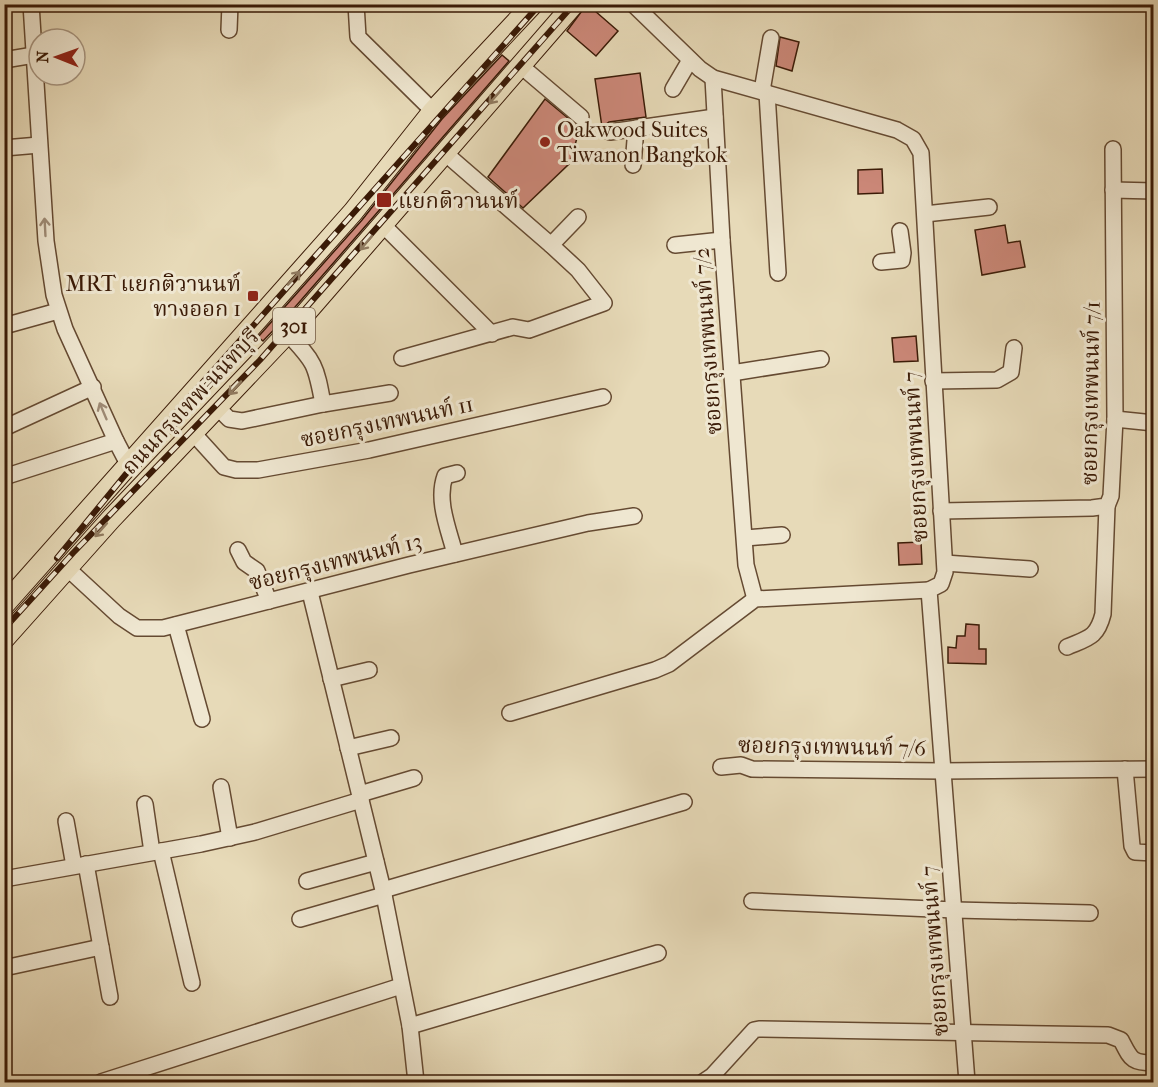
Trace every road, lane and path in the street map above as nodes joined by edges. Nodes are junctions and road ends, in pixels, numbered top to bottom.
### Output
1 (32, 4) edge
2 (230, 4) edge
3 (356, 4) edge
4 (533, 4) edge
5 (574, 4) edge
6 (633, 4) edge
7 (33, 27) edge
8 (229, 30) dead end
9 (771, 38) dead end
10 (27, 56) edge
11 (4, 60) edge
12 (690, 60) junction
13 (521, 66) junction
14 (713, 78) junction
15 (36, 87) edge
16 (673, 89) dead end
17 (764, 92) junction
18 (433, 111) junction
19 (581, 117) dead end
20 (715, 117) junction
21 (636, 128) junction
22 (610, 132) dead end
23 (39, 145) junction
24 (4, 148) edge
25 (1113, 149) dead end
26 (446, 154) junction
27 (633, 165) dead end
28 (1113, 190) junction
29 (1154, 191) edge
30 (989, 207) dead end
31 (925, 214) junction
32 (578, 217) dead end
33 (382, 224) junction
34 (900, 231) dead end
35 (722, 240) junction
36 (551, 245) junction
37 (675, 245) dead end
38 (927, 257) junction
39 (902, 260) junction
40 (881, 262) dead end
41 (778, 273) dead end
42 (58, 311) junction
43 (4, 326) edge
44 (287, 333) junction
45 (492, 334) junction
46 (1014, 348) dead end
47 (402, 358) dead end
48 (821, 359) dead end
49 (732, 372) junction
50 (933, 381) junction
51 (93, 387) junction
52 (390, 393) dead end
53 (603, 397) dead end
54 (323, 404) junction
55 (217, 407) junction
56 (1115, 419) junction
57 (1154, 423) edge
58 (4, 428) edge
59 (194, 434) junction
60 (116, 441) junction
61 (129, 464) junction
62 (457, 472) dead end
63 (4, 477) edge
64 (1107, 506) junction
65 (941, 511) junction
66 (634, 516) dead end
67 (782, 535) dead end
68 (745, 538) junction
69 (238, 549) dead end
70 (455, 554) junction
71 (945, 563) junction
72 (67, 568) junction
73 (1030, 569) dead end
74 (929, 590) junction
75 (310, 592) junction
76 (755, 599) junction
77 (269, 601) junction
78 (4, 605) edge
79 (176, 625) junction
80 (4, 639) edge
81 (1067, 647) dead end
82 (369, 670) dead end
83 (331, 678) junction
84 (510, 713) dead end
85 (202, 719) dead end
86 (391, 738) dead end
87 (348, 748) junction
88 (721, 766) dead end
89 (1125, 769) junction
90 (1154, 769) edge
91 (942, 771) junction
92 (414, 778) dead end
93 (221, 787) dead end
94 (360, 797) junction
95 (684, 802) dead end
96 (145, 804) dead end
97 (66, 821) dead end
98 (230, 838) junction
99 (157, 851) junction
100 (1154, 853) edge
101 (376, 862) junction
102 (80, 865) junction
103 (4, 879) edge
104 (307, 880) dead end
105 (384, 893) junction
106 (752, 902) dead end
107 (955, 910) junction
108 (1090, 913) dead end
109 (300, 919) dead end
110 (101, 947) junction
111 (658, 953) dead end
112 (4, 968) edge
113 (192, 983) dead end
114 (401, 986) junction
115 (111, 997) dead end
116 (410, 1026) junction
117 (962, 1033) junction
118 (1154, 1063) edge
119 (707, 1079) edge
120 (101, 1083) edge
121 (416, 1083) edge
122 (967, 1083) edge

1 - 7 street
2 - 8 street
3 - 18 street
4 - 18 main road, ถนนกรุงเทพ-นนทบุรี / 301
5 - 13 main road, ถนนกรุงเทพ-นนทบุรี / 301
6 - 12 street, ซอยกรุงเทพนนท์ 7
9 - 17 street
10 - 11 street
12 - 14 street, ซอยกรุงเทพนนท์ 7
12 - 16 street
13 - 19 street
13 -> 26 main road, ถนนกรุงเทพ-นนทบุรี / 301
14 - 17 street, ซอยกรุงเทพนนท์ 7
14 - 20 street, ซอยกรุงเทพนนท์ 7/2
15 - 23 street
17 - 31 street, ซอยกรุงเทพนนท์ 7
17 - 41 street
61 -> 18 main road, ถนนกรุงเทพ-นนทบุรี / 301
20 - 21 street
20 - 35 street, ซอยกรุงเทพนนท์ 7/2
21 - 22 street
21 - 27 street
23 - 24 street
42 -> 23 street
25 - 28 street, ซอยกรุงเทพนนท์ 7/1
26 - 33 main road, ถนนกรุงเทพ-นนทบุรี / 301
26 - 36 street
28 - 29 street
28 - 56 street, ซอยกรุงเทพนนท์ 7/1
30 - 31 street
31 - 38 street, ซอยกรุงเทพนนท์ 7
32 - 36 street
33 -> 44 main road, ถนนกรุงเทพ-นนทบุรี / 301
33 - 45 street
34 - 39 street
35 - 37 street
35 - 49 street, ซอยกรุงเทพนนท์ 7/2
36 - 45 street
38 - 39 street
38 - 50 street, ซอยกรุงเทพนนท์ 7
39 - 40 street
42 - 43 street
42 - 51 street
44 - 54 street
44 -> 55 main road, ถนนกรุงเทพ-นนทบุรี / 301
45 - 47 street
46 - 50 street
48 - 49 street
49 - 68 street, ซอยกรุงเทพนนท์ 7/2
50 - 65 street, ซอยกรุงเทพนนท์ 7
51 - 58 street
60 -> 51 street
52 - 54 street
53 - 59 street, ซอยกรุงเทพนนท์ 11
54 - 55 street
55 - 59 main road, ถนนกรุงเทพ-นนทบุรี / 301
56 - 57 street
56 - 64 street, ซอยกรุงเทพนนท์ 7/1
59 -> 72 main road, ถนนกรุงเทพ-นนทบุรี / 301
60 - 61 street
60 - 63 street
61 - 78 main road, ถนนกรุงเทพ-นนทบุรี / 301
62 - 70 street
64 - 65 street, ซอยกรุงเทพนนท์ 7/1
64 - 81 street
65 - 71 street, ซอยกรุงเทพนนท์ 7
66 - 70 street, ซอยกรุงเทพนนท์ 13
67 - 68 street
68 - 76 street, ซอยกรุงเทพนนท์ 7/2
69 - 77 street
70 - 75 street, ซอยกรุงเทพนนท์ 13
71 - 73 street
71 - 74 street, ซอยกรุงเทพนนท์ 7
72 - 79 street, ซอยกรุงเทพนนท์ 13
72 - 80 main road, ถนนกรุงเทพ-นนทบุรี / 301
74 - 76 street
74 - 91 street, ซอยกรุงเทพนนท์ 7
75 - 77 street, ซอยกรุงเทพนนท์ 13
75 - 83 street
76 - 84 street
77 - 79 street, ซอยกรุงเทพนนท์ 13
79 - 85 street
82 - 83 street
83 - 87 street
86 - 87 street
87 - 94 street
88 - 91 street, ซอยกรุงเทพนนท์ 7/6
89 - 90 street, ซอยกรุงเทพนนท์ 7/6
89 - 91 street, ซอยกรุงเทพนนท์ 7/6
89 - 100 street
91 - 107 street, ซอยกรุงเทพนนท์ 7
92 - 94 street
93 - 98 street
94 - 98 street
94 - 101 street
95 - 105 street
96 - 99 street
97 - 102 street
98 - 99 street
99 - 102 street
99 - 113 street
101 - 104 street
101 - 105 street
102 - 103 street
102 - 110 street
105 - 109 street
105 - 114 street
106 - 107 street
107 - 108 street
107 - 117 street, ซอยกรุงเทพนนท์ 7
110 - 112 street
110 - 115 street
111 - 116 street
114 - 116 street
114 - 120 street
116 - 121 street
117 - 118 street
117 - 119 street
117 - 122 street, ซอยกรุงเทพนนท์ 7

